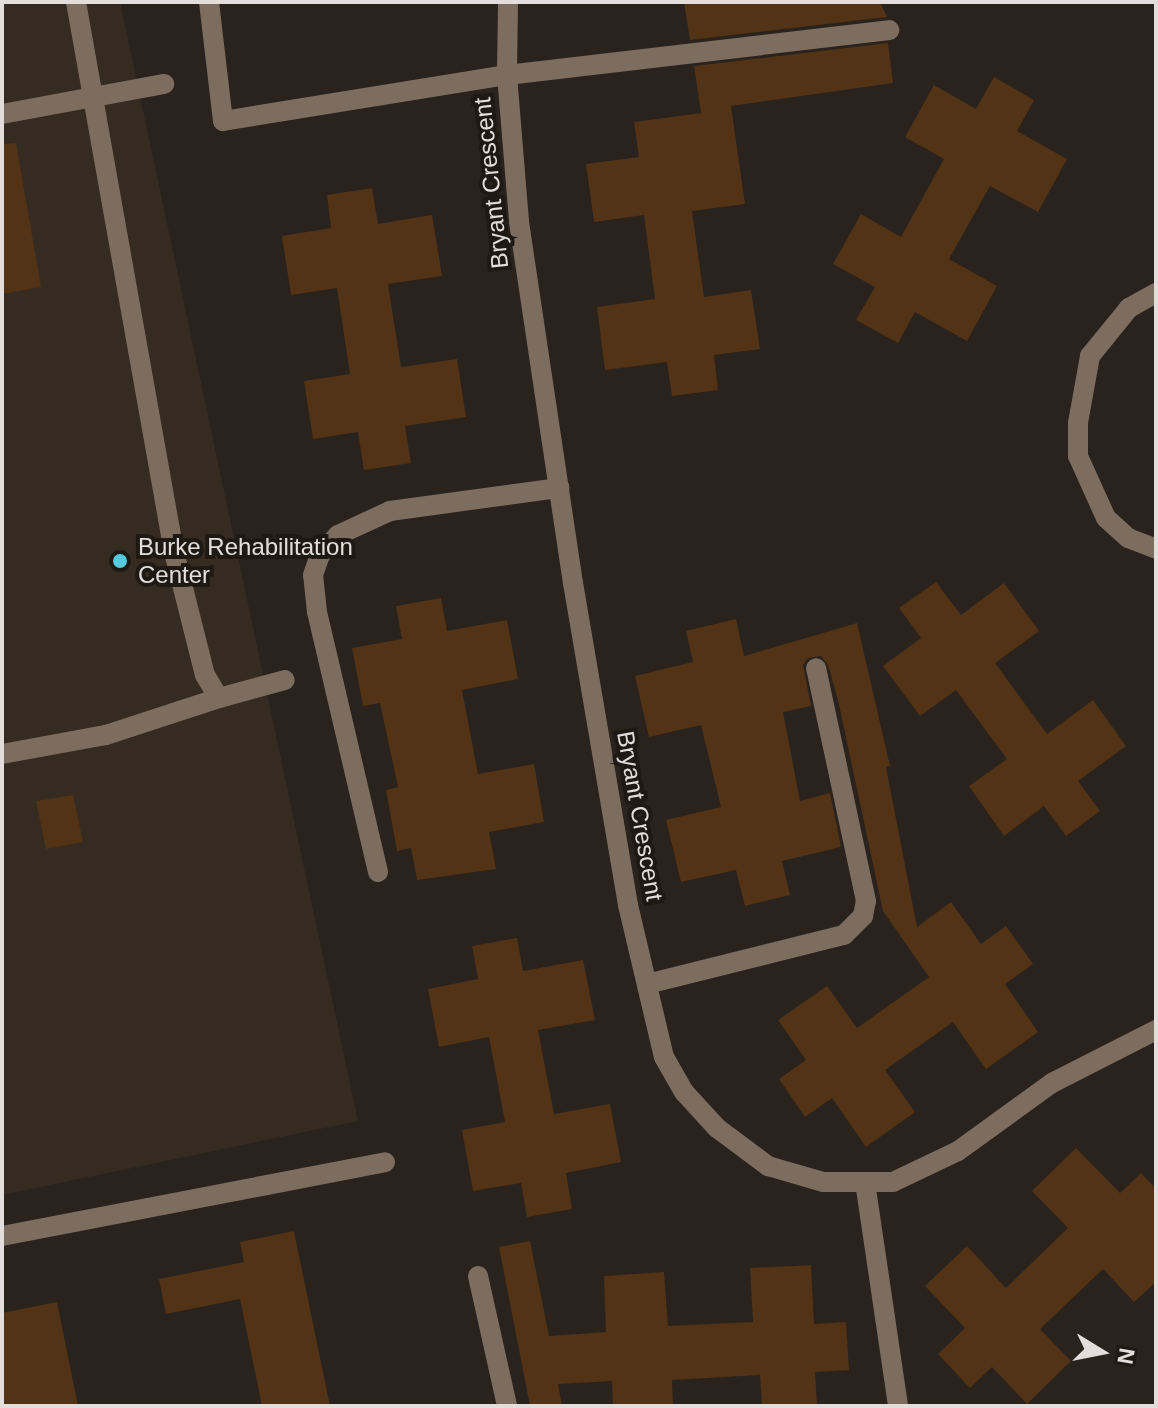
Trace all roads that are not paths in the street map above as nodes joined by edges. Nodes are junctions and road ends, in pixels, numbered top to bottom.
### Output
1 (76, 2) edge
2 (209, 2) edge
3 (508, 2) edge
4 (889, 30) dead end
5 (507, 75) junction
6 (164, 84) dead end
7 (95, 96) junction
8 (2, 114) edge
9 (1156, 293) edge
10 (559, 488) junction
11 (1156, 549) edge
12 (816, 668) dead end
13 (285, 680) dead end
14 (219, 698) junction
15 (2, 754) edge
16 (378, 872) dead end
17 (647, 984) junction
18 (1156, 1030) edge
19 (385, 1162) dead end
20 (865, 1182) junction
21 (2, 1236) edge
22 (478, 1276) dead end
23 (507, 1406) edge
24 (898, 1406) edge

1 - 7 street
2 - 5 street
3 - 5 street, Bryant Crescent
4 - 5 street
5 - 10 street, Bryant Crescent
6 - 7 street
7 - 8 street
7 - 14 street
9 - 11 street
10 - 16 street
10 - 17 street, Bryant Crescent
12 - 17 street
13 - 14 street
14 - 15 street
17 - 20 street, Bryant Crescent
18 - 20 street, Bryant Crescent
19 - 21 street
20 - 24 street
22 - 23 street

